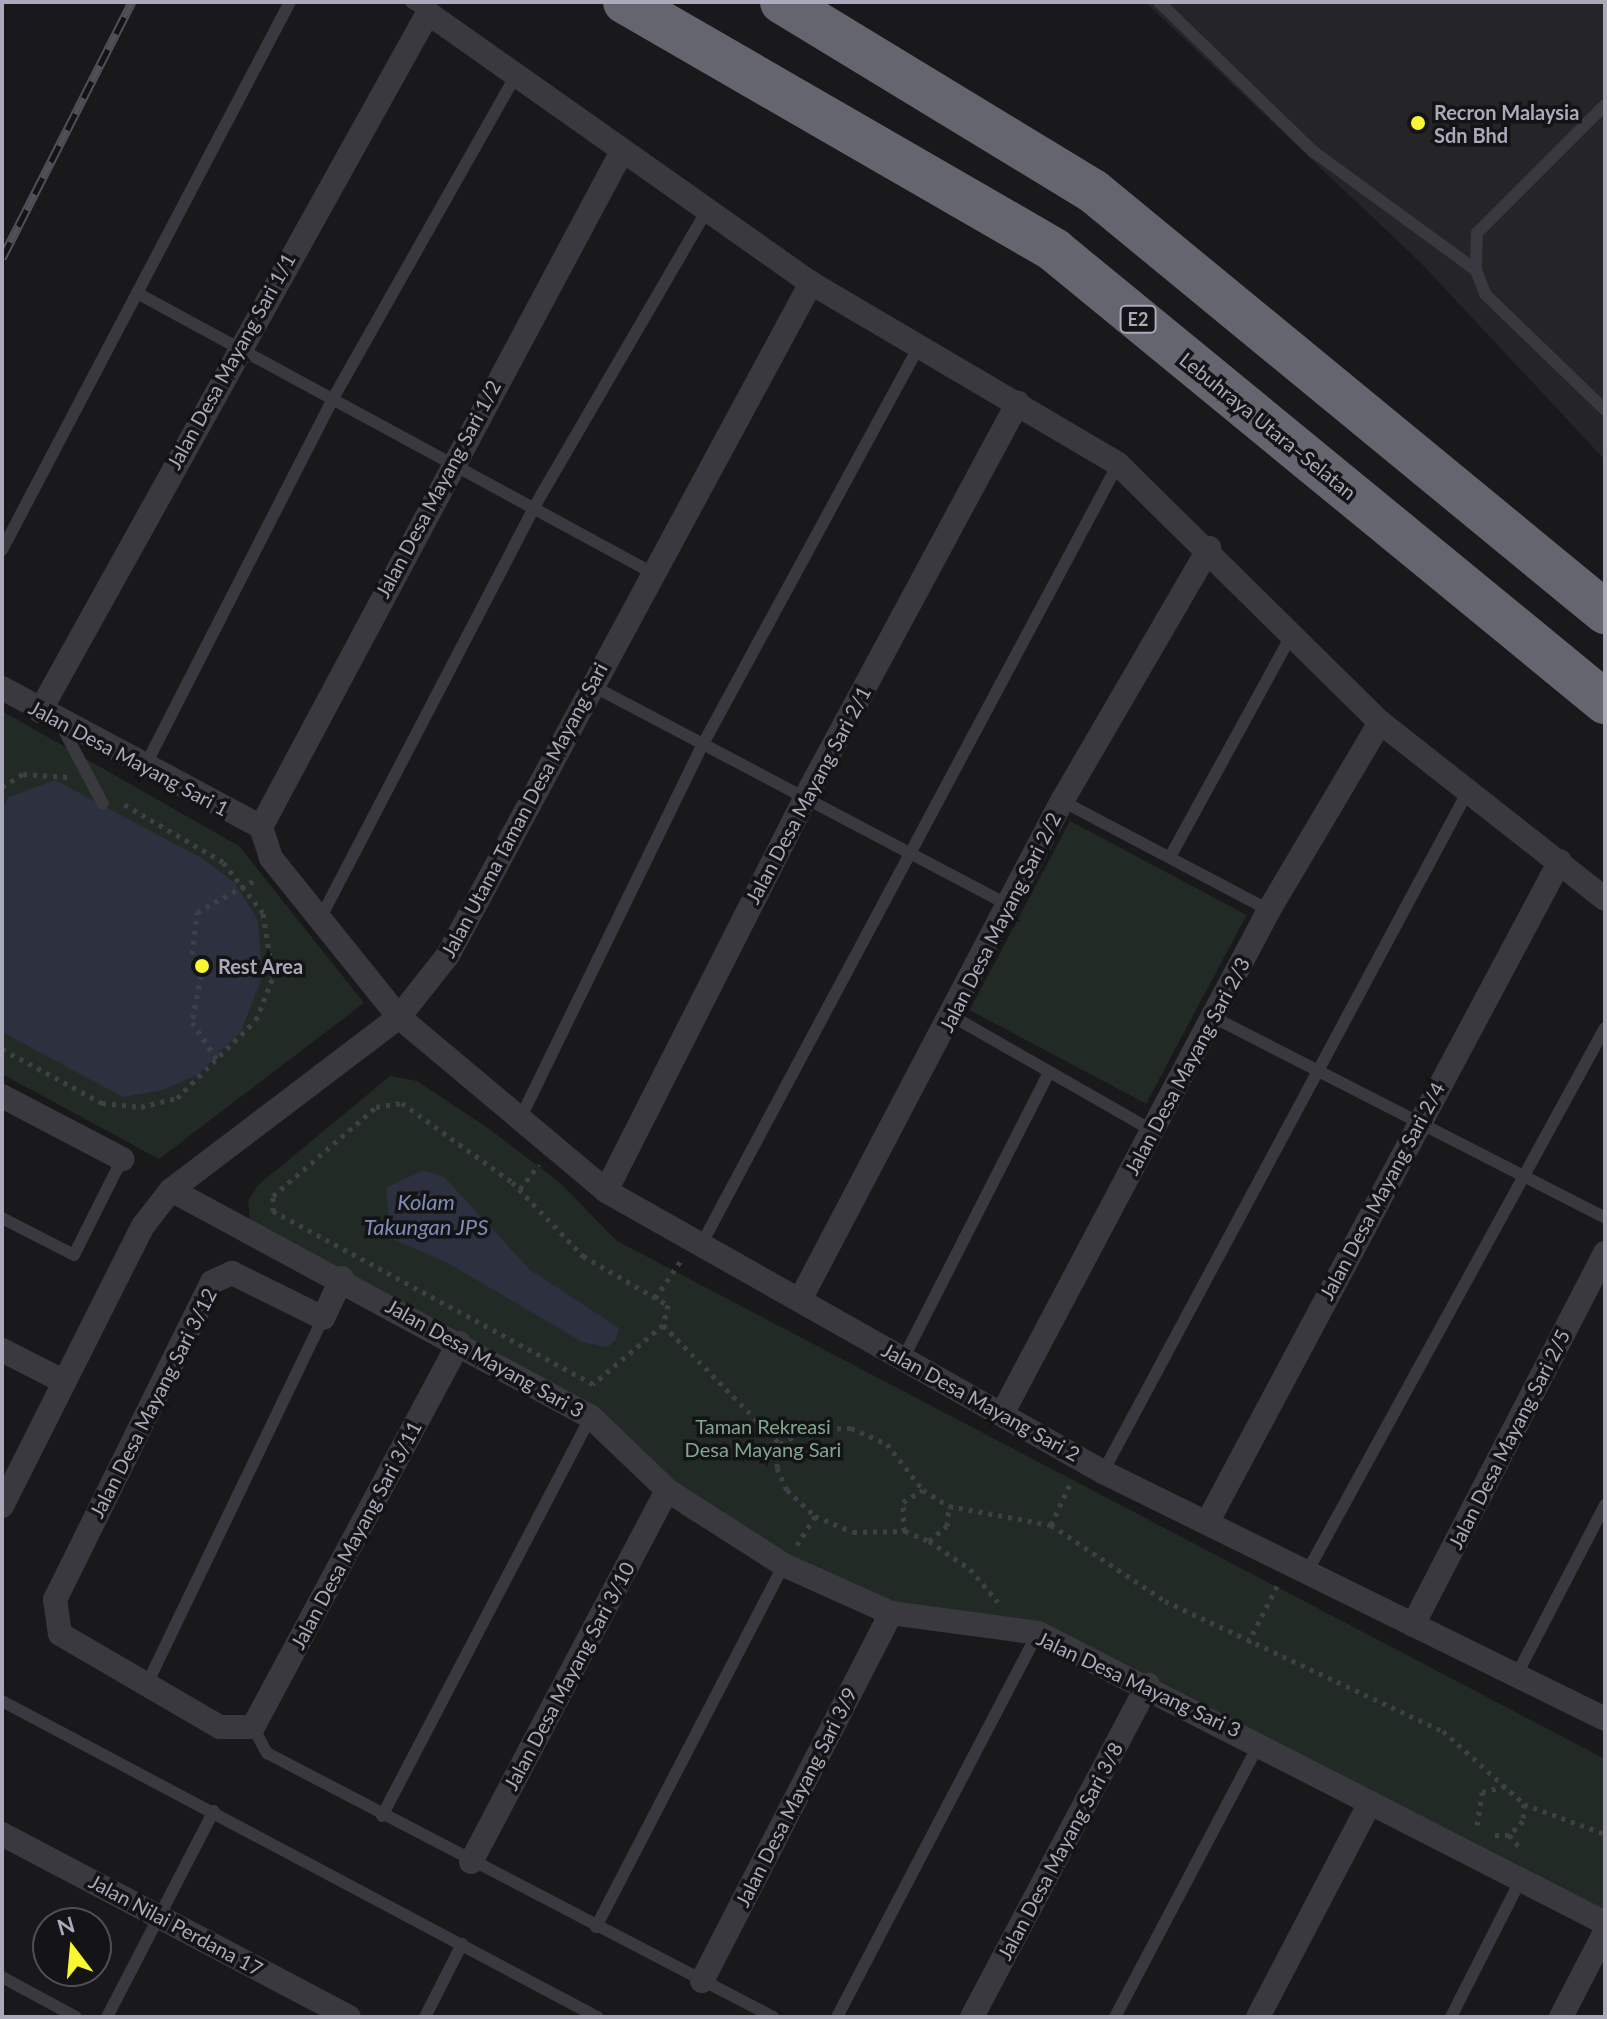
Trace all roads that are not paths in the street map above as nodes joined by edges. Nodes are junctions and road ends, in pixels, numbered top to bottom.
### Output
1 (290, 2) edge
2 (625, 2) edge
3 (782, 2) edge
4 (1159, 2) edge
5 (419, 8) edge
6 (514, 78) junction
7 (1605, 105) edge
8 (621, 153) junction
9 (706, 212) junction
10 (1476, 270) junction
11 (811, 283) junction
12 (137, 293) junction
13 (919, 347) junction
14 (235, 351) junction
15 (331, 402) junction
16 (1018, 403) junction
17 (1605, 410) edge
18 (451, 460) junction
19 (1118, 464) junction
20 (533, 509) junction
21 (1209, 548) junction
22 (2, 550) edge
23 (649, 571) junction
24 (1605, 612) edge
25 (1292, 634) junction
26 (591, 685) junction
27 (2, 688) edge
28 (1605, 702) edge
29 (50, 716) junction
30 (1380, 722) junction
31 (703, 744) junction
32 (144, 769) junction
33 (1469, 789) junction
34 (805, 798) junction
35 (1062, 801) junction
36 (103, 804) dead end
37 (261, 827) junction
38 (906, 851) junction
39 (1170, 857) junction
40 (1560, 861) junction
41 (1605, 899) edge
42 (1011, 906) junction
43 (1269, 910) junction
44 (321, 917) junction
45 (952, 1016) junction
46 (399, 1017) junction
47 (1213, 1017) junction
48 (1605, 1028) edge
49 (1318, 1071) junction
50 (1049, 1072) junction
51 (2, 1096) edge
52 (520, 1119) junction
53 (1417, 1122) junction
54 (1153, 1131) junction
55 (122, 1159) joint
56 (1521, 1175) junction
57 (171, 1190) junction
58 (606, 1191) junction
59 (2, 1218) edge
60 (1605, 1218) edge
61 (698, 1243) junction
62 (1605, 1253) edge
63 (342, 1278) junction
64 (800, 1300) junction
65 (323, 1318) junction
66 (459, 1343) junction
67 (2, 1350) edge
68 (903, 1359) junction
69 (61, 1380) junction
70 (1002, 1414) junction
71 (591, 1417) junction
72 (1103, 1472) junction
73 (667, 1490) junction
74 (1605, 1505) edge
75 (2, 1506) edge
76 (1207, 1523) junction
77 (784, 1565) junction
78 (1297, 1568) junction
79 (891, 1613) junction
80 (1413, 1625) junction
81 (1038, 1633) junction
82 (1516, 1676) junction
83 (147, 1684) junction
84 (1148, 1685) junction
85 (2, 1701) edge
86 (1605, 1719) edge
87 (253, 1727) junction
88 (1260, 1742) junction
89 (1370, 1803) junction
90 (214, 1811) junction
91 (382, 1816) junction
92 (2, 1834) edge
93 (471, 1862) junction
94 (1521, 1879) junction
95 (159, 1917) junction
96 (1605, 1923) edge
97 (596, 1927) junction
98 (1605, 1932) edge
99 (462, 1944) junction
100 (2, 1977) edge
101 (702, 1981) junction
102 (76, 2017) edge
103 (107, 2017) edge
104 (349, 2017) edge
105 (425, 2017) edge
106 (597, 2017) edge
107 (773, 2017) edge
108 (837, 2017) edge
109 (972, 2017) edge
110 (1115, 2017) edge
111 (1258, 2017) edge
112 (1451, 2017) edge
113 (1561, 2017) edge

1 - 12 lane
2 - 28 highway, Lebuhraya Utara–Selatan / E2
3 - 24 highway
4 - 10 lane
5 - 6 street
5 - 14 street, Jalan Desa Mayang Sari 1/1
6 - 8 street
6 - 15 lane
7 - 10 lane
8 - 9 street
8 - 18 street, Jalan Desa Mayang Sari 1/2
9 - 11 street
9 - 20 lane
10 - 17 lane
11 - 13 street
11 - 23 street, Jalan Utama Taman Desa Mayang Sari
12 - 14 lane
12 - 22 lane
13 - 16 street
13 - 31 lane
14 - 15 lane
14 - 29 street, Jalan Desa Mayang Sari 1/1
15 - 18 lane
15 - 32 lane
16 - 19 street
16 - 34 street, Jalan Desa Mayang Sari 2/1
18 - 20 lane
18 - 37 street, Jalan Desa Mayang Sari 1/2
19 - 21 street
19 - 38 lane
20 - 23 lane
20 - 44 lane
21 - 25 street
21 - 35 street, Jalan Desa Mayang Sari 2/2
23 - 26 street, Jalan Utama Taman Desa Mayang Sari
25 - 30 street
25 - 39 lane
26 - 31 lane
26 - 46 street, Jalan Utama Taman Desa Mayang Sari
27 - 29 street, Jalan Desa Mayang Sari 1
29 - 32 street, Jalan Desa Mayang Sari 1
29 - 36 lane
30 - 33 street
30 - 43 street, Jalan Desa Mayang Sari 2/3
31 - 34 lane
31 - 52 lane
32 - 37 street, Jalan Desa Mayang Sari 1
33 - 40 street
33 - 49 lane
34 - 38 lane
34 - 58 street, Jalan Desa Mayang Sari 2/1
35 - 39 lane
35 - 42 street, Jalan Desa Mayang Sari 2/2
37 - 44 street
38 - 42 lane
38 - 61 lane
39 - 43 lane
40 - 41 street
40 - 53 street, Jalan Desa Mayang Sari 2/4
42 - 45 street, Jalan Desa Mayang Sari 2/2
43 - 47 street, Jalan Desa Mayang Sari 2/3
44 - 46 street
45 - 50 lane
45 - 64 street, Jalan Desa Mayang Sari 2/2
46 - 52 street, Jalan Desa Mayang Sari 2
46 - 57 street, Jalan Utama Taman Desa Mayang Sari
47 - 49 lane
47 - 54 street, Jalan Desa Mayang Sari 2/3
48 - 56 lane
49 - 53 lane
49 - 72 lane
50 - 54 lane
50 - 68 lane
51 - 55 street
52 - 58 street, Jalan Desa Mayang Sari 2
53 - 56 lane
53 - 76 street, Jalan Desa Mayang Sari 2/4
54 - 70 street, Jalan Desa Mayang Sari 2/3
55 - 59 lane
56 - 60 lane
56 - 78 lane
57 - 63 street, Jalan Desa Mayang Sari 3
57 - 69 street, Jalan Utama Taman Desa Mayang Sari
58 - 61 street, Jalan Desa Mayang Sari 2
61 - 64 street, Jalan Desa Mayang Sari 2
62 - 80 street, Jalan Desa Mayang Sari 2/5
63 - 65 street
63 - 66 street, Jalan Desa Mayang Sari 3
64 - 68 street, Jalan Desa Mayang Sari 2
65 - 83 lane
65 - 83 street, Jalan Desa Mayang Sari 3/12
66 - 71 street, Jalan Desa Mayang Sari 3
66 - 87 street, Jalan Desa Mayang Sari 3/11
67 - 69 street
68 - 70 street, Jalan Desa Mayang Sari 2
69 - 75 street, Jalan Utama Taman Desa Mayang Sari
70 - 72 street, Jalan Desa Mayang Sari 2
71 - 73 street, Jalan Desa Mayang Sari 3
71 - 91 lane
72 - 76 street, Jalan Desa Mayang Sari 2
73 - 77 street, Jalan Desa Mayang Sari 3
73 - 93 street, Jalan Desa Mayang Sari 3/10
74 - 82 lane
76 - 78 street, Jalan Desa Mayang Sari 2
77 - 79 street, Jalan Desa Mayang Sari 3
77 - 97 lane
78 - 80 street, Jalan Desa Mayang Sari 2
79 - 81 street, Jalan Desa Mayang Sari 3
79 - 101 street, Jalan Desa Mayang Sari 3/9
80 - 82 street, Jalan Desa Mayang Sari 2
81 - 84 street, Jalan Desa Mayang Sari 3
81 - 108 lane
82 - 86 street, Jalan Desa Mayang Sari 2
83 - 87 street
84 - 88 street, Jalan Desa Mayang Sari 3
84 - 109 street, Jalan Desa Mayang Sari 3/8
85 - 90 lane
87 - 91 lane
88 - 89 street, Jalan Desa Mayang Sari 3
88 - 110 lane
89 - 94 street, Jalan Desa Mayang Sari 3
89 - 111 street
90 - 95 lane
90 - 99 lane
91 - 93 lane
92 - 95 street, Jalan Nilai Perdana 17
93 - 97 lane
94 - 96 street, Jalan Desa Mayang Sari 3
94 - 112 lane
95 - 103 lane
95 - 104 street, Jalan Nilai Perdana 17
97 - 101 lane
98 - 113 street
99 - 105 lane
99 - 106 lane
100 - 102 lane
101 - 107 lane

